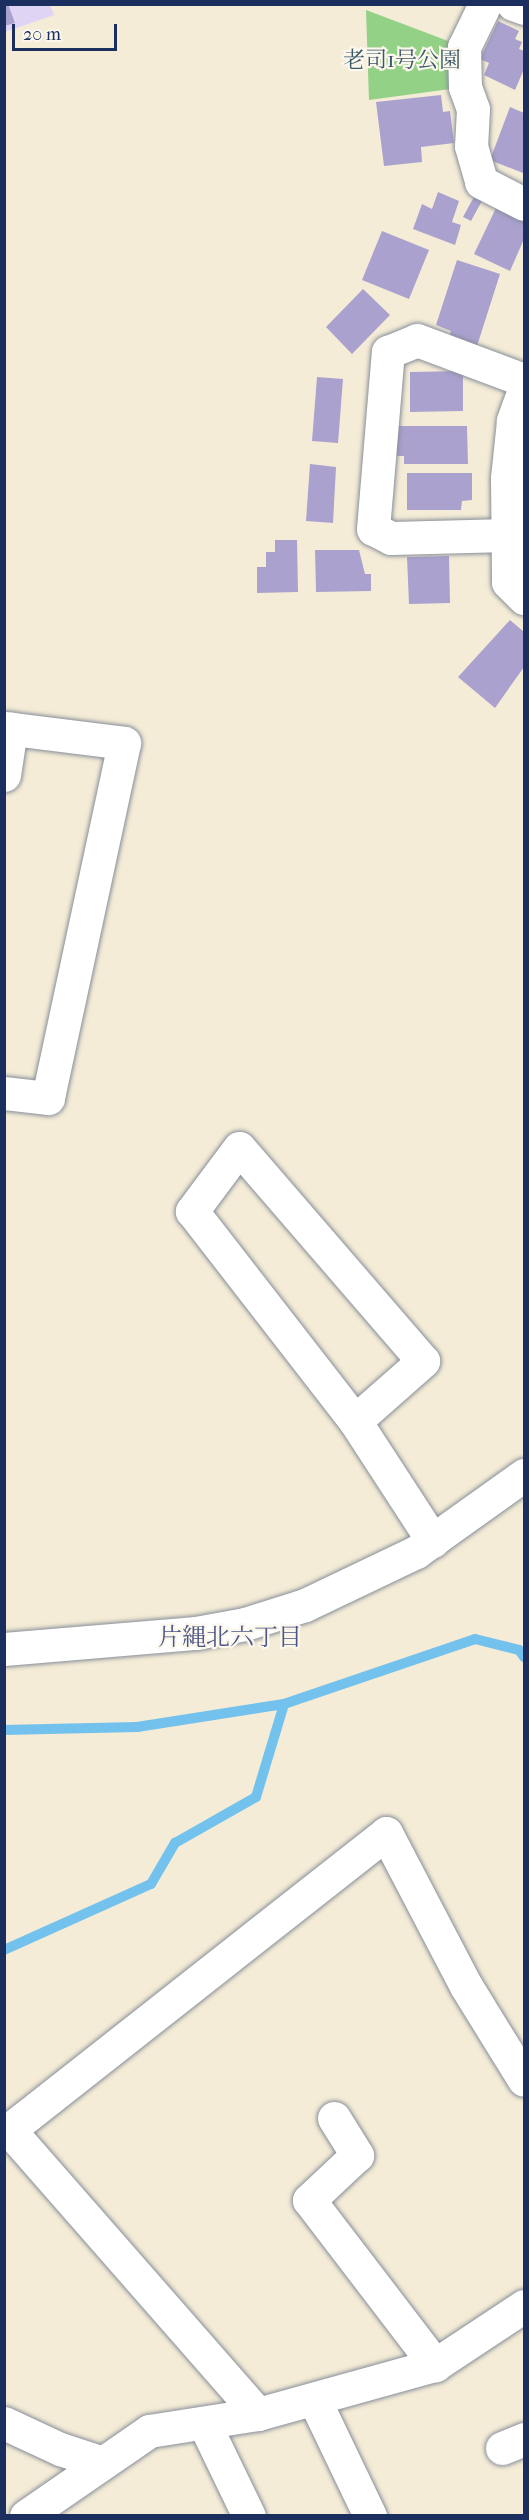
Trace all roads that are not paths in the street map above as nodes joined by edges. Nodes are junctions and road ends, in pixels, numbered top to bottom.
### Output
1 (485, 4) edge
2 (513, 4) edge
3 (525, 8) edge
4 (525, 204) edge
5 (525, 380) edge
6 (525, 390) edge
7 (508, 535) junction
8 (525, 598) edge
9 (8, 728) edge
10 (4, 775) edge
11 (4, 1093) edge
12 (355, 1421) junction
13 (525, 1475) edge
14 (433, 1541) junction
15 (4, 1649) edge
16 (525, 2080) edge
17 (334, 2118) dead end
18 (6, 2129) edge
19 (525, 2306) edge
20 (435, 2365) junction
21 (314, 2399) junction
22 (258, 2414) junction
23 (204, 2422) junction
24 (4, 2423) edge
25 (104, 2463) junction
26 (26, 2516) edge
27 (249, 2516) edge
28 (370, 2516) edge

1 - 4 street
2 - 3 street
5 - 7 street
6 - 7 street
7 - 8 street
9 - 10 street
9 - 11 street
12 - 12 street
12 - 14 street
13 - 14 street
14 - 15 street
16 - 18 street
17 - 20 street
18 - 22 street
19 - 20 street
20 - 21 street
21 - 22 street
21 - 28 street
22 - 23 street
23 - 25 street
23 - 27 street
24 - 25 street
25 - 26 street

